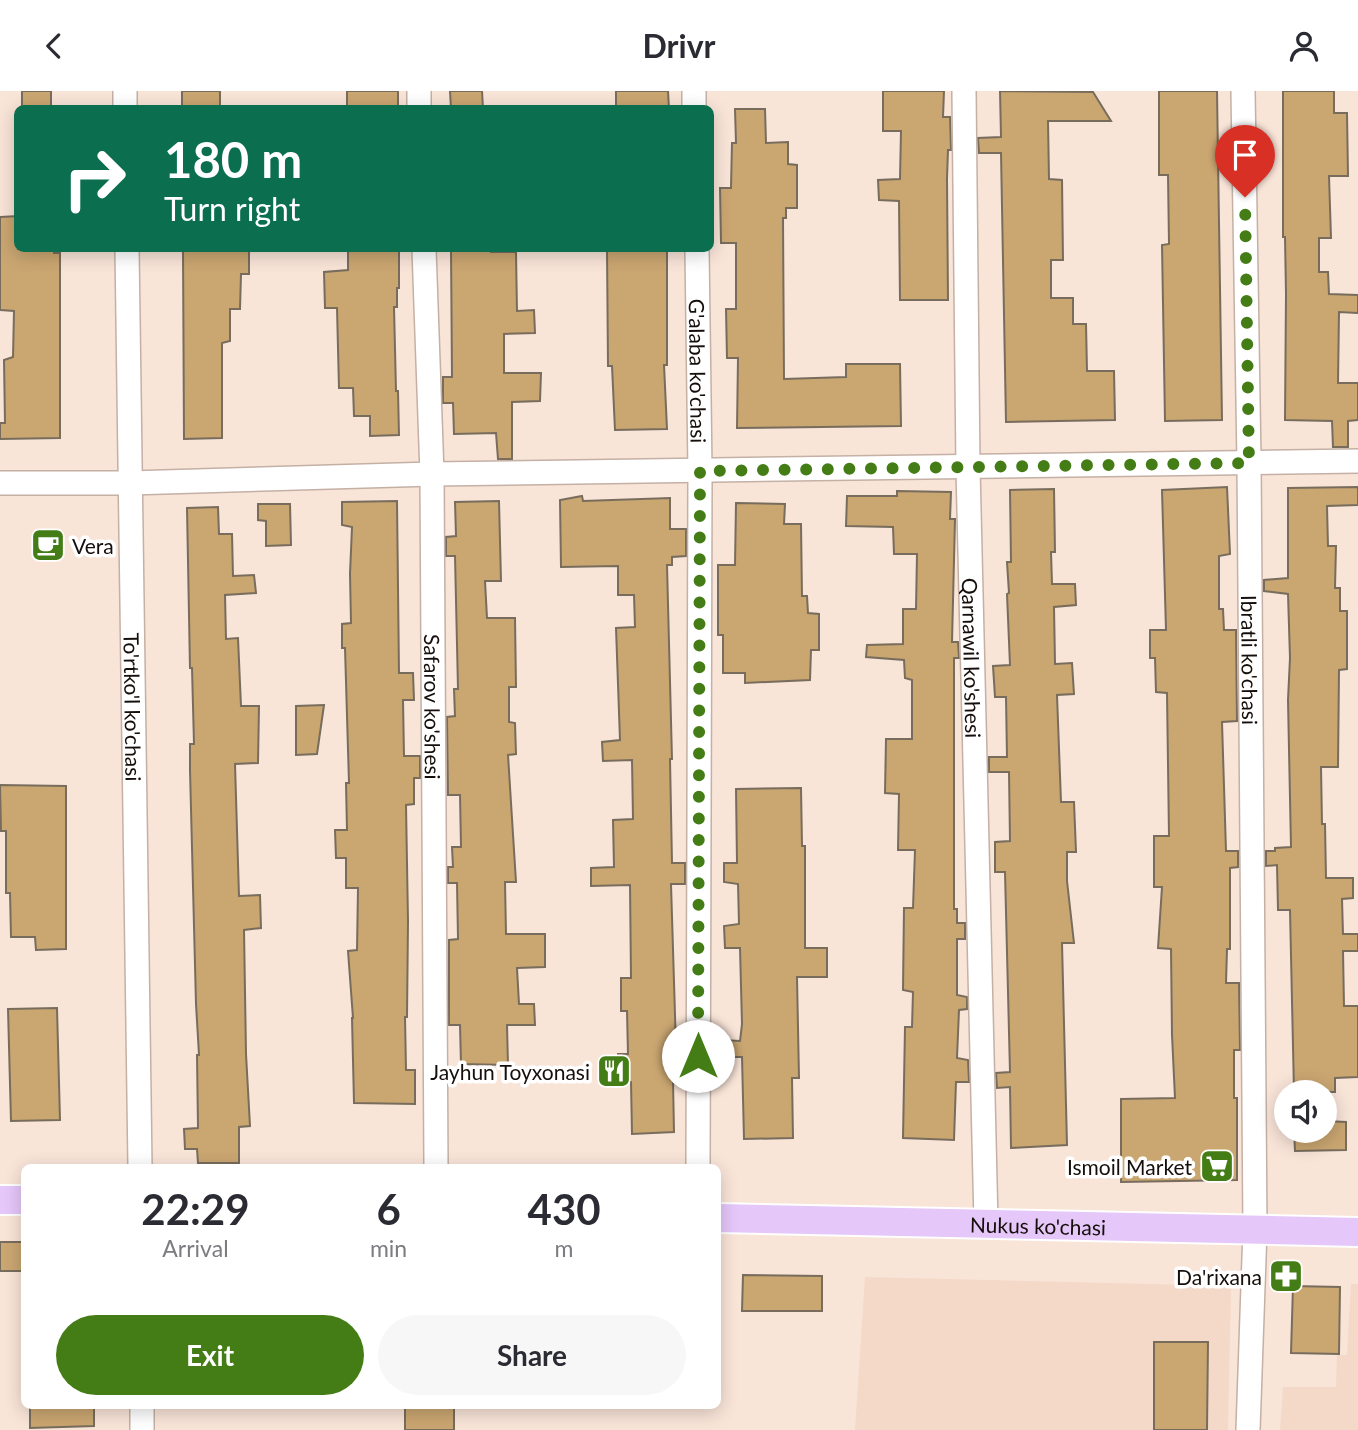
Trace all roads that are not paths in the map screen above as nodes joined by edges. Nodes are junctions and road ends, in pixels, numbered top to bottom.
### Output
1 (964, 91) edge
2 (1243, 91) edge
3 (127, 252) edge
4 (424, 252) edge
5 (696, 252) edge
6 (1358, 461) edge
7 (1249, 463) junction
8 (968, 468) junction
9 (700, 471) junction
10 (432, 474) junction
11 (0, 483) edge
12 (130, 483) junction
13 (140, 1164) edge
14 (436, 1164) edge
15 (698, 1164) edge
16 (0, 1200) edge
17 (21, 1201) edge
18 (721, 1218) edge
19 (986, 1223) junction
20 (1255, 1229) junction
21 (1358, 1232) edge
22 (142, 1409) edge
23 (142, 1430) edge
24 (1248, 1430) edge

1 - 8 street, Qarnawil ko'shesi
2 - 7 street, Ibratli ko'chasi
3 - 12 street, To'rtko'l ko'chasi
4 - 10 street, Safarov ko'shesi
5 - 9 street, G'alaba ko'chasi
6 - 7 street
7 - 8 street
7 - 20 street, Ibratli ko'chasi
8 - 9 street
8 - 19 street, Qarnawil ko'shesi
9 - 10 street
9 - 15 street, G'alaba ko'chasi
10 - 12 street
10 - 14 street, Safarov ko'shesi
11 - 12 street
12 - 13 street, To'rtko'l ko'chasi
16 - 17 main road
18 - 19 main road, Nukus ko'chasi
19 - 20 main road, Nukus ko'chasi
20 - 21 main road, Nukus ko'chasi
20 - 24 street, Ibratli ko'chasi
22 - 23 street

